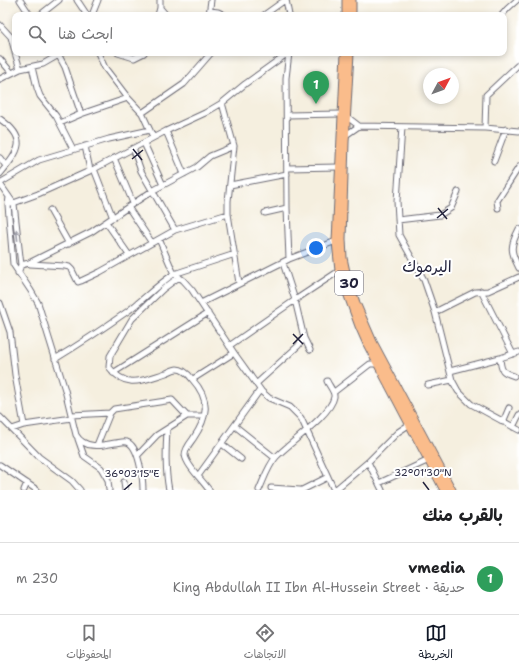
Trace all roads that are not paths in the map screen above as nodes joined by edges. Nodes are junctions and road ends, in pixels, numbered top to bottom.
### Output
1 (20, 0) edge
2 (59, 0) edge
3 (77, 0) edge
4 (98, 0) edge
5 (160, 0) edge
6 (211, 0) edge
7 (285, 0) edge
8 (346, 0) edge
9 (352, 0) edge
10 (517, 0) edge
11 (160, 8) junction
12 (28, 12) edge
13 (44, 12) edge
14 (86, 12) edge
15 (93, 12) edge
16 (159, 12) edge
17 (163, 12) edge
18 (210, 12) edge
19 (268, 12) edge
20 (288, 12) edge
21 (346, 12) edge
22 (352, 12) edge
23 (504, 12) edge
24 (0, 25) edge
25 (12, 41) edge
26 (16, 56) edge
27 (57, 56) edge
28 (61, 56) edge
29 (99, 56) edge
30 (128, 56) edge
31 (138, 56) edge
32 (206, 56) edge
33 (284, 56) edge
34 (288, 56) edge
35 (344, 56) edge
36 (350, 56) edge
37 (0, 59) edge
38 (519, 64) edge
39 (32, 67) junction
40 (20, 69) junction
41 (11, 72) junction
42 (347, 73) junction
43 (0, 79) edge
44 (128, 98) junction
45 (222, 103) junction
46 (142, 113) junction
47 (81, 114) junction
48 (287, 114) junction
49 (344, 115) junction
50 (0, 119) edge
51 (60, 123) junction
52 (359, 126) junction
53 (402, 127) junction
54 (485, 128) junction
55 (506, 129) junction
56 (150, 130) junction
57 (166, 131) junction
58 (519, 131) edge
59 (346, 134) junction
60 (153, 137) junction
61 (144, 143) junction
62 (85, 146) junction
63 (234, 146) junction
64 (133, 148) junction
65 (73, 149) junction
66 (0, 158) edge
67 (114, 158) junction
68 (494, 161) dead end
69 (6, 166) junction
70 (519, 166) edge
71 (338, 167) junction
72 (92, 170) junction
73 (288, 171) junction
74 (0, 174) edge
75 (184, 174) junction
76 (0, 184) edge
77 (163, 185) junction
78 (230, 185) junction
79 (152, 191) junction
80 (458, 192) dead end
81 (9, 197) junction
82 (133, 203) junction
83 (14, 204) junction
84 (8, 205) junction
85 (128, 207) junction
86 (287, 208) junction
87 (498, 208) dead end
88 (50, 210) dead end
89 (265, 213) dead end
90 (228, 214) junction
91 (112, 218) junction
92 (398, 220) junction
93 (106, 222) junction
94 (519, 229) edge
95 (175, 230) junction
96 (159, 239) junction
97 (336, 241) junction
98 (152, 243) junction
99 (69, 244) junction
100 (235, 254) junction
101 (130, 255) junction
102 (289, 259) junction
103 (283, 263) junction
104 (29, 264) junction
105 (21, 265) junction
106 (519, 268) edge
107 (339, 271) junction
108 (18, 273) junction
109 (176, 276) junction
110 (519, 276) edge
111 (239, 283) junction
112 (481, 291) junction
113 (295, 300) junction
114 (201, 302) junction
115 (0, 303) edge
116 (435, 312) junction
117 (208, 313) junction
118 (304, 338) junction
119 (229, 346) junction
120 (310, 350) dead end
121 (519, 352) edge
122 (234, 353) junction
123 (513, 354) junction
124 (500, 358) junction
125 (55, 359) junction
126 (381, 363) junction
127 (450, 371) junction
128 (113, 373) junction
129 (514, 376) dead end
130 (193, 379) junction
131 (452, 380) junction
132 (327, 381) dead end
133 (256, 384) junction
134 (428, 385) dead end
135 (260, 390) junction
136 (334, 392) junction
137 (509, 408) dead end
138 (110, 413) junction
139 (519, 415) edge
140 (72, 416) junction
141 (187, 416) junction
142 (204, 416) junction
143 (0, 417) edge
144 (503, 422) junction
145 (410, 424) junction
146 (24, 425) junction
147 (235, 426) junction
148 (513, 427) junction
149 (12, 429) junction
150 (167, 429) junction
151 (306, 430) junction
152 (519, 430) edge
153 (78, 439) junction
154 (222, 444) junction
155 (97, 445) junction
156 (138, 455) junction
157 (275, 458) junction
158 (240, 459) dead end
159 (429, 460) junction
160 (368, 462) junction
161 (0, 465) edge
162 (198, 476) junction
163 (328, 477) junction
164 (264, 479) junction
165 (124, 482) dead end
166 (27, 483) junction
167 (379, 483) junction
168 (271, 489) edge
169 (24, 490) edge
170 (37, 490) edge
171 (80, 490) edge
172 (109, 490) edge
173 (125, 490) edge
174 (143, 490) edge
175 (169, 490) edge
176 (209, 490) edge
177 (259, 490) edge
178 (301, 490) edge
179 (334, 490) edge
180 (382, 490) edge
181 (444, 490) edge
182 (452, 490) edge

1 - 12 street
2 - 13 street
3 - 14 street
4 - 15 street
5 - 11 street
6 - 18 street
7 - 19 street
7 - 20 street
8 - 21 main road
9 - 22 main road
10 - 23 street
11 - 16 street
11 - 17 street
24 - 25 street
26 - 40 street
27 - 39 street
28 - 47 street
29 - 44 street
30 - 31 street
32 - 46 street
33 - 45 street
34 - 48 street
35 - 42 main road, 30
36 - 42 main road, 30
37 - 41 street
38 - 54 street
39 - 40 street
39 - 51 street
40 - 41 street
41 - 43 street
42 - 49 main road, 30
44 - 46 street
44 - 47 street
45 - 57 street
45 - 63 street
46 - 56 street
47 - 51 street
48 - 49 street
48 - 73 street
49 - 52 street
49 - 59 main road, 30
49 - 71 main road, 30
50 - 69 street
51 - 65 street
52 - 53 street
52 - 59 street
53 - 54 street
53 - 92 street
54 - 55 street
55 - 58 street
55 - 68 street
56 - 60 street
56 - 62 street
57 - 60 street
57 - 75 street
59 - 126 main road, 30
60 - 61 street
61 - 64 street
61 - 77 street
62 - 65 street
62 - 72 street
63 - 75 street
63 - 78 street
64 - 67 street
64 - 79 street
65 - 76 street
66 - 69 street
67 - 72 street
67 - 82 street
69 - 74 street
70 - 87 street
71 - 73 street
71 - 97 main road, 30
72 - 83 street
72 - 91 street
73 - 78 street
73 - 86 street
75 - 77 street
76 - 81 street
77 - 79 street
78 - 90 street
79 - 82 street
79 - 95 street
80 - 92 street
81 - 83 street
81 - 84 street
82 - 85 street
83 - 84 street
105 -> 83 street
84 - 108 street
85 - 91 street
85 - 98 street
86 - 89 street
86 - 102 street
88 - 99 street
90 - 95 street
90 - 100 street
91 - 93 street
92 - 116 street
93 - 99 street
93 - 101 street
94 - 106 street
95 - 96 street
96 - 98 street
96 - 109 street
97 - 102 street
97 - 107 main road, 30
98 - 101 street
99 - 104 street
100 - 109 street
100 - 111 street
101 - 104 street
102 - 103 street
103 - 111 street
103 - 113 street
104 - 105 street
105 - 108 street
107 - 113 street
107 - 126 main road, 30
108 - 125 street
109 - 114 street
109 - 125 street
109 - 128 street
110 - 112 street
111 - 114 street
112 - 116 street
112 - 123 street
113 - 118 street
113 - 119 street
114 - 117 street
115 - 146 street
116 - 127 street
117 - 119 street
117 - 128 street
118 - 120 street
118 - 133 street
119 - 122 street
121 - 123 street
122 - 130 street
122 - 133 street
123 - 124 street
124 - 127 street
124 - 129 street
125 - 140 street
126 - 136 street
126 - 145 main road, 30
126 - 182 main road, 30
127 - 131 street
128 - 130 street
130 - 142 street
131 - 134 street
131 - 144 street
132 - 136 street
133 - 135 street
135 - 147 street
135 - 151 street
136 - 151 street
137 - 144 street
138 - 140 street
138 - 141 street
138 - 155 street
139 - 148 street
140 - 146 street
140 - 153 street
141 - 142 street
141 - 150 street
142 - 162 street
143 - 149 street
144 - 148 street
145 - 159 main road, 30
145 - 160 street
146 - 149 street
147 - 154 street
147 - 157 street
148 - 152 street
149 - 171 street
150 - 156 street
150 - 175 street
151 - 157 street
151 - 163 street
153 - 155 street
153 - 172 street
154 - 158 street
154 - 162 street
155 - 156 street
156 - 174 street
157 - 164 street
159 - 167 street
159 - 181 main road, 30
160 - 167 street
160 - 179 street
161 - 166 street
162 - 176 street
163 - 178 street
163 - 179 street
164 - 168 street
164 - 177 street
165 - 173 street
166 - 169 street
166 - 170 street
167 - 180 street
168 - 178 street

